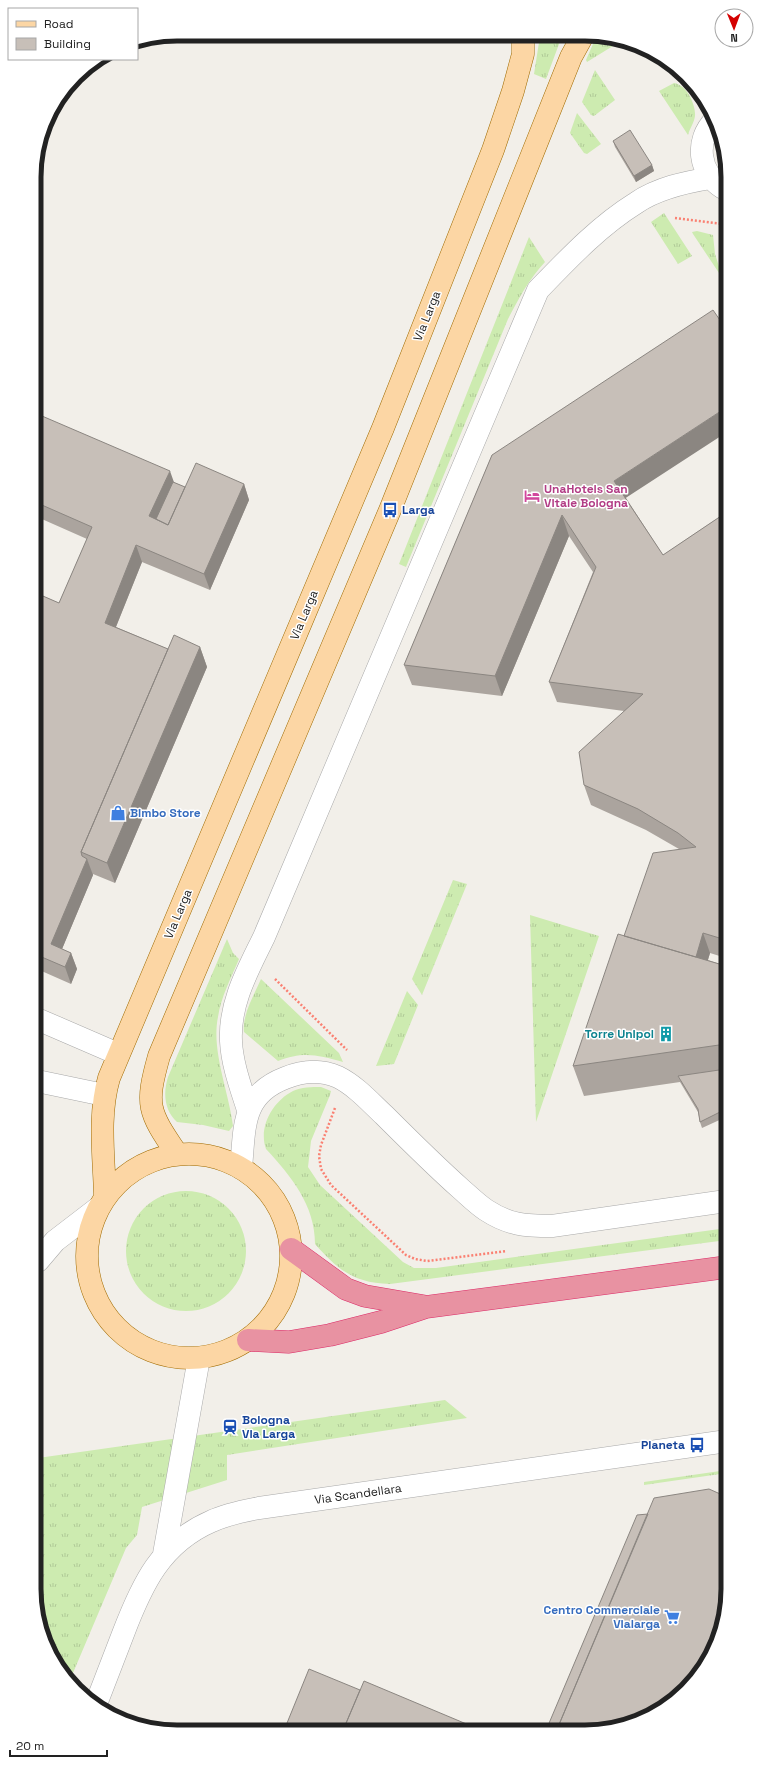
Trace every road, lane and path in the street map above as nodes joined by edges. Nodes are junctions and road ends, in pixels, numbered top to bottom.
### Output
1 (523, 41) edge
2 (579, 41) edge
3 (711, 124) edge
4 (717, 183) edge
5 (675, 218) dead end
6 (721, 224) edge
7 (272, 976) dead end
8 (41, 1021) edge
9 (118, 1054) junction
10 (352, 1056) dead end
11 (41, 1088) edge
12 (104, 1095) junction
13 (337, 1104) dead end
14 (248, 1110) junction
15 (177, 1154) junction
16 (241, 1168) junction
17 (102, 1202) junction
18 (721, 1202) edge
19 (291, 1249) junction
20 (41, 1257) edge
21 (427, 1261) dead end
22 (721, 1268) edge
23 (426, 1307) junction
24 (248, 1340) junction
25 (198, 1358) junction
26 (721, 1442) edge
27 (164, 1554) junction
28 (98, 1699) edge

1 - 9 main road, Via Larga
2 - 15 main road
3 - 4 street
4 - 14 street
5 - 6 path
7 - 10 path
8 - 9 street
9 - 12 main road, Via Larga
11 - 12 street
12 - 17 main road, Via Larga
13 - 21 path
14 - 16 street
14 - 18 street
15 - 16 main road
15 - 17 main road
16 - 19 main road
17 - 20 street
17 - 25 main road
19 - 23 highway
19 - 24 main road
22 - 23 highway
23 - 24 highway
24 - 25 main road
25 - 27 street
26 - 27 street, Via Scandellara
27 - 28 street, Via Scandellara

